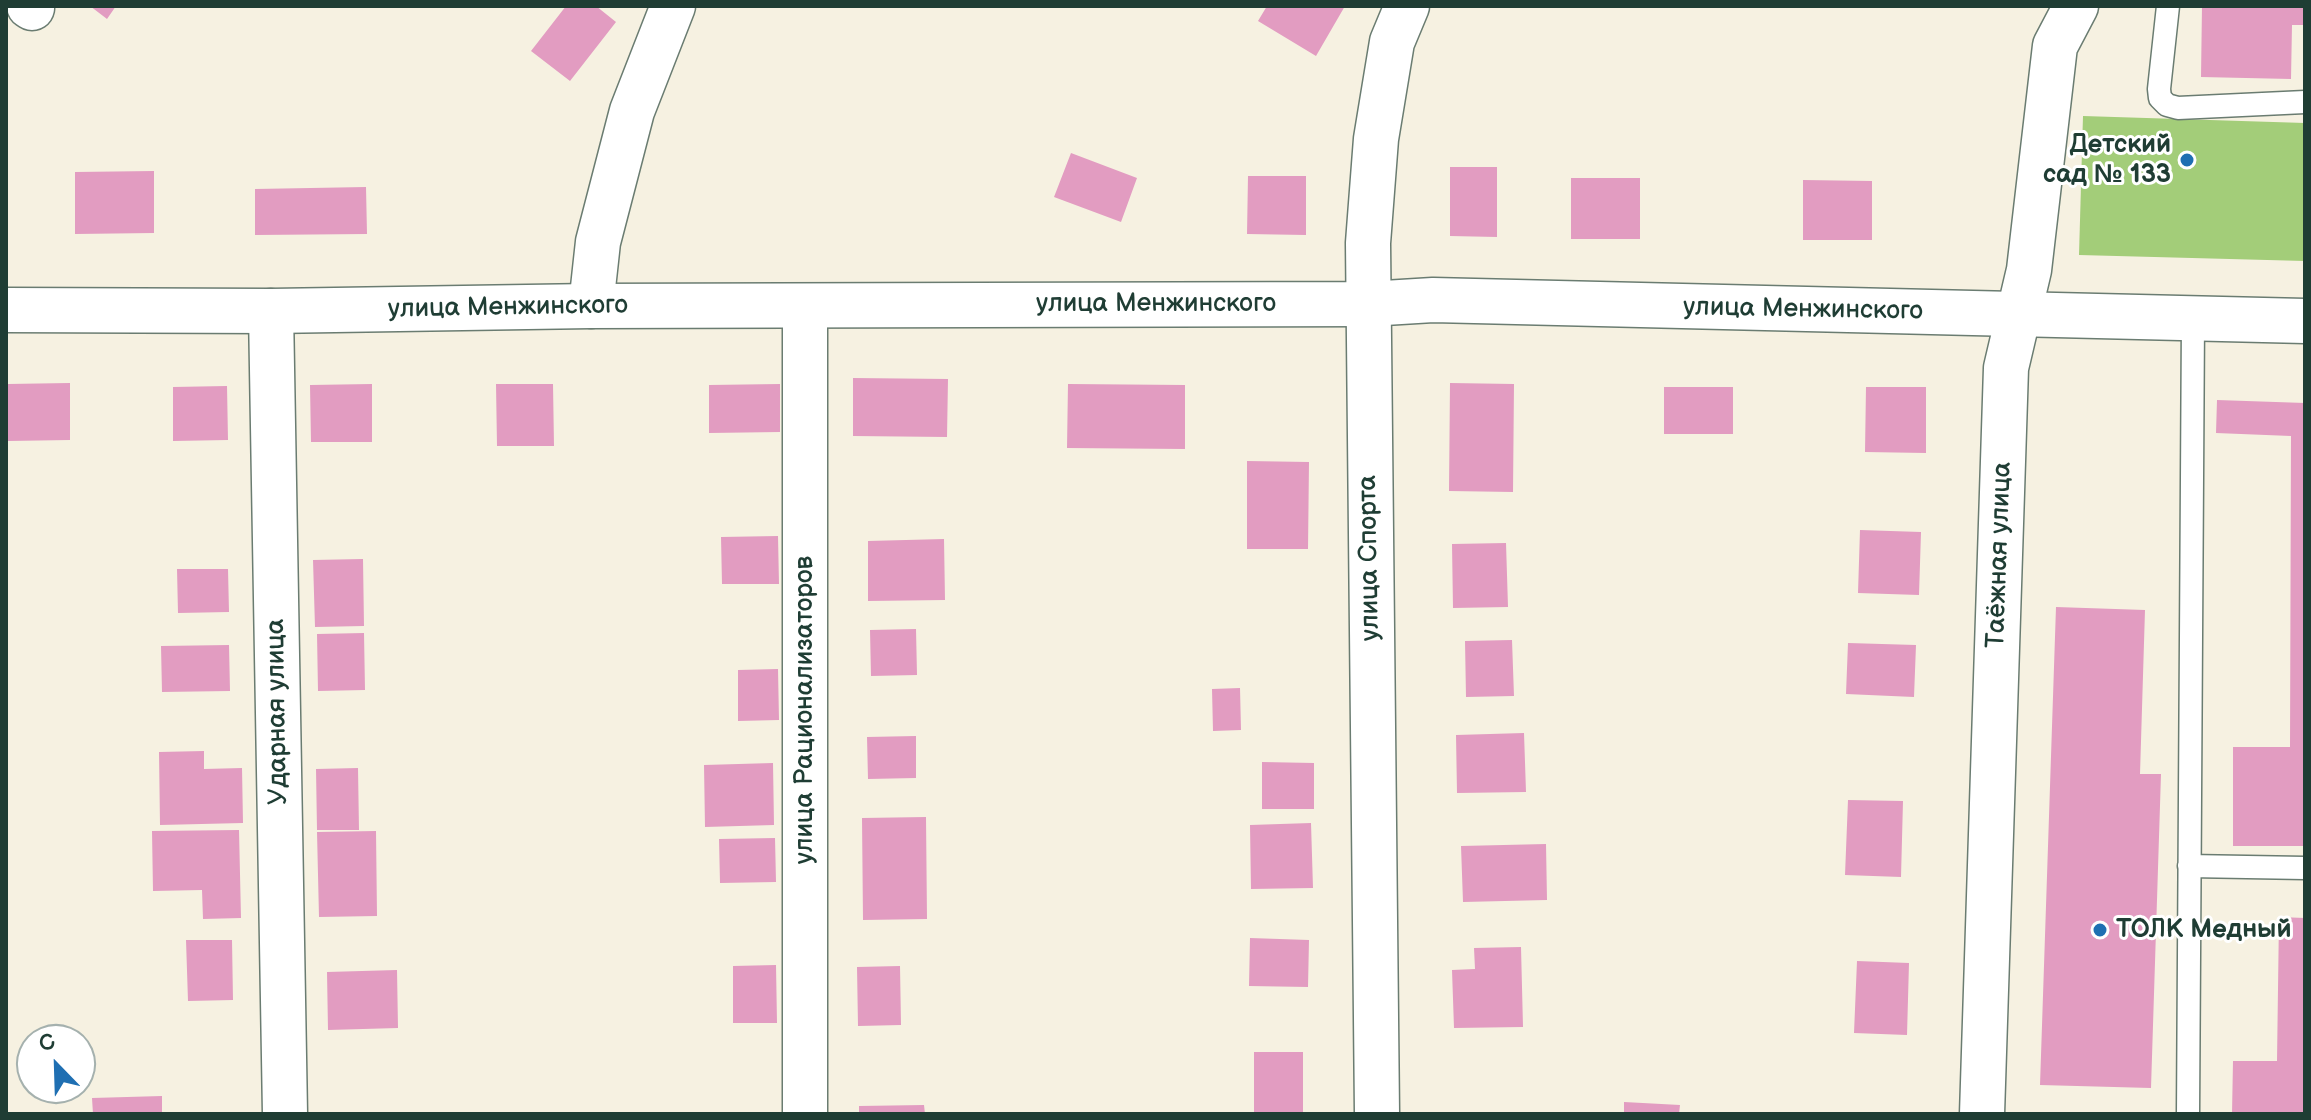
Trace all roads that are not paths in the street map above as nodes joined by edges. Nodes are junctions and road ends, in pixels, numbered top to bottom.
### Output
1 (673, 6) edge
2 (1407, 6) edge
3 (2076, 6) edge
4 (2168, 6) edge
5 (2305, 102) edge
6 (1368, 304) junction
7 (591, 306) junction
8 (805, 306) junction
9 (6, 310) edge
10 (271, 311) junction
11 (2017, 316) junction
12 (2193, 319) junction
13 (2305, 321) edge
14 (2189, 866) junction
15 (2305, 868) edge
16 (285, 1114) edge
17 (805, 1114) edge
18 (1377, 1114) edge
19 (1982, 1114) edge
20 (2188, 1114) edge

1 - 7 street
2 - 6 street, улица Спорта
3 - 11 street, Таёжная улица
4 - 5 lane
6 - 8 street, улица Менжинского
6 - 11 street, улица Менжинского
6 - 18 street, улица Спорта
7 - 8 street, улица Менжинского
7 - 10 street, улица Менжинского
8 - 17 street, улица Рационализаторов
9 - 10 street, улица Менжинского
10 - 16 street, Ударная улица
11 - 12 street, улица Менжинского
11 - 19 street, Таёжная улица
12 - 13 street, улица Менжинского
12 - 14 lane
14 - 15 lane
14 - 20 lane

